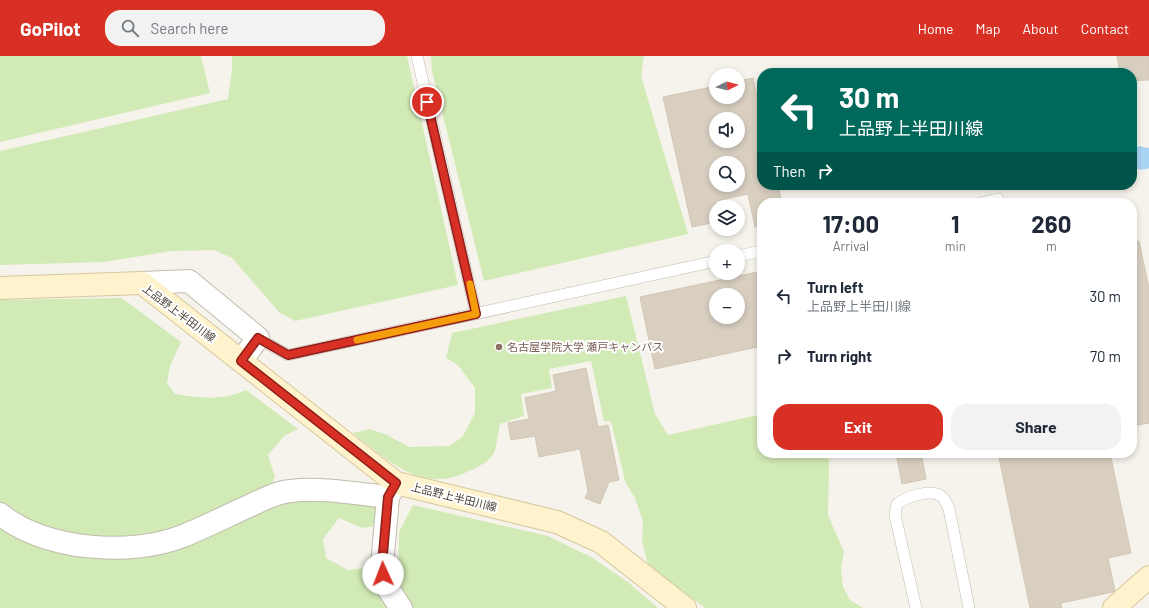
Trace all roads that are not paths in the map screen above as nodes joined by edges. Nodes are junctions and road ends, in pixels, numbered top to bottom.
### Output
1 (417, 56) edge
2 (757, 252) edge
3 (745, 255) edge
4 (709, 263) edge
5 (142, 283) junction
6 (0, 288) edge
7 (476, 314) junction
8 (258, 338) junction
9 (241, 361) junction
10 (392, 490) junction
11 (0, 514) edge
12 (1149, 578) edge
13 (401, 608) edge
14 (685, 608) edge
15 (916, 608) edge
16 (969, 608) edge
17 (1114, 608) edge

1 - 7 lane
2 - 3 lane
4 - 7 lane
5 - 6 street, 上品野上半田川線
5 - 8 street
5 - 9 street, 上品野上半田川線
7 - 8 lane
8 - 9 street
9 - 10 street, 上品野上半田川線
10 - 11 street
10 - 13 street
10 - 14 street, 上品野上半田川線
12 - 17 street
15 - 16 lane

